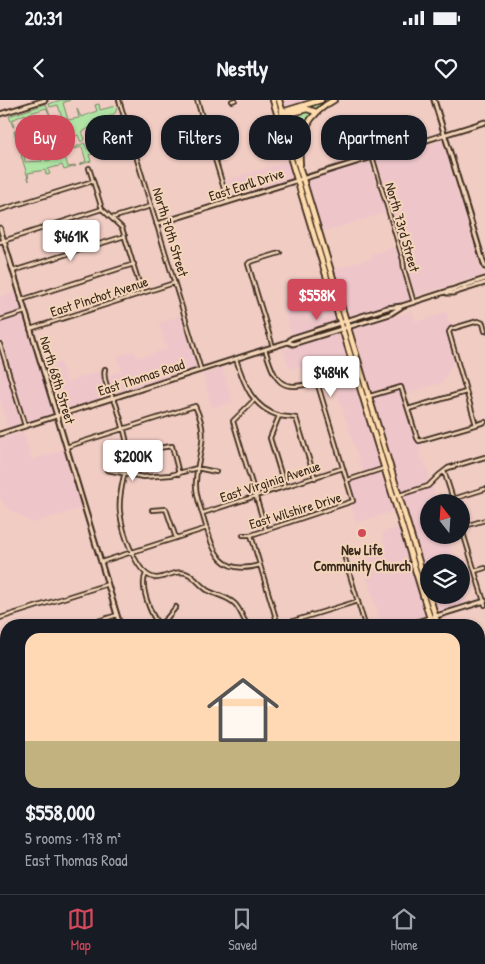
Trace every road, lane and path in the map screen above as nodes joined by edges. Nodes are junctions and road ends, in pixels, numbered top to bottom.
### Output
1 (45, 100) edge
2 (119, 100) edge
3 (197, 100) edge
4 (273, 100) edge
5 (279, 100) edge
6 (322, 100) edge
7 (334, 100) edge
8 (434, 100) edge
9 (310, 110) junction
10 (316, 112) junction
11 (0, 114) edge
12 (280, 114) junction
13 (485, 122) edge
14 (444, 134) junction
15 (427, 139) edge
16 (358, 160) edge
17 (373, 160) edge
18 (89, 168) dead end
19 (301, 177) junction
20 (93, 181) junction
21 (228, 202) junction
22 (151, 206) junction
23 (102, 209) junction
24 (0, 210) edge
25 (112, 218) junction
26 (157, 224) junction
27 (0, 228) edge
28 (125, 236) junction
29 (2, 241) edge
30 (280, 253) dead end
31 (134, 264) junction
32 (485, 267) edge
33 (13, 271) junction
34 (485, 279) edge
35 (175, 283) junction
36 (485, 283) edge
37 (142, 293) junction
38 (446, 293) junction
39 (22, 300) junction
40 (414, 303) junction
41 (402, 306) junction
42 (25, 312) junction
43 (0, 320) edge
44 (347, 320) junction
45 (340, 323) junction
46 (349, 327) junction
47 (30, 329) junction
48 (342, 329) junction
49 (485, 331) edge
50 (288, 342) junction
51 (0, 344) edge
52 (273, 347) junction
53 (266, 349) junction
54 (236, 359) junction
55 (105, 369) dead end
56 (201, 370) junction
57 (365, 382) junction
58 (359, 384) junction
59 (466, 392) junction
60 (369, 396) junction
61 (112, 398) junction
62 (363, 398) junction
63 (254, 400) junction
64 (408, 410) junction
65 (57, 416) junction
66 (279, 416) junction
67 (485, 422) edge
68 (476, 425) junction
69 (24, 426) junction
70 (123, 429) junction
71 (0, 434) edge
72 (66, 447) junction
73 (158, 448) dead end
74 (485, 457) edge
75 (388, 467) junction
76 (197, 468) junction
77 (343, 468) junction
78 (107, 470) dead end
79 (444, 471) junction
80 (216, 472) dead end
81 (178, 474) junction
82 (126, 475) junction
83 (314, 478) junction
84 (348, 480) junction
85 (285, 487) junction
86 (485, 489) edge
87 (452, 494) edge
88 (470, 495) edge
89 (255, 496) junction
90 (396, 496) junction
91 (152, 510) dead end
92 (202, 513) junction
93 (485, 520) edge
94 (470, 524) edge
95 (207, 528) junction
96 (266, 530) junction
97 (250, 534) junction
98 (243, 535) dead end
99 (176, 538) junction
100 (467, 544) edge
101 (345, 549) dead end
102 (132, 552) junction
103 (101, 562) junction
104 (260, 565) junction
105 (420, 568) edge
106 (485, 568) edge
107 (475, 571) junction
108 (146, 574) junction
109 (108, 584) junction
110 (358, 601) junction
111 (485, 602) edge
112 (431, 604) edge
113 (176, 607) dead end
114 (117, 615) junction
115 (433, 617) junction
116 (0, 618) edge
117 (104, 619) edge
118 (118, 619) edge
119 (156, 619) edge
120 (167, 619) edge
121 (245, 619) edge
122 (277, 619) edge
123 (299, 619) edge
124 (363, 619) edge
125 (426, 619) edge

1 - 11 main road
2 - 22 street, North 70th Street
3 - 21 street
4 - 12 main road
5 - 12 main road
6 - 9 main road
6 - 12 main road
7 - 10 main road
8 - 14 main road
9 - 10 main road
9 - 12 main road
10 - 19 main road
12 - 19 main road
13 - 14 main road, East Earll Drive
14 - 15 main road, East Earll Drive
14 - 32 main road
16 - 19 main road, East Earll Drive
17 - 40 street, North 73rd Street
18 - 20 street
19 - 21 main road, East Earll Drive
19 - 44 main road
19 - 45 main road
20 - 23 street
20 - 24 street
21 - 26 main road, East Earll Drive
22 - 25 street
22 - 26 street, North 70th Street
23 - 25 street
23 - 29 street
25 - 28 street
26 - 35 street, North 70th Street
27 - 29 main road, North 68th Street
28 - 31 street
28 - 33 street
29 - 33 main road, North 68th Street
30 - 52 street
31 - 37 street
31 - 39 street
33 - 39 main road, North 68th Street
34 - 38 main road, East Thomas Road
35 - 37 street, East Pinchot Avenue
35 - 56 street, North 70th Street
36 - 38 main road, East Thomas Road
37 - 47 street, East Pinchot Avenue
38 - 40 main road, East Thomas Road
39 - 42 main road, North 68th Street
40 - 41 main road, East Thomas Road
41 - 44 main road, East Thomas Road
41 - 46 main road, East Thomas Road
42 - 43 street
42 - 47 main road, North 68th Street
44 - 45 main road, East Thomas Road
44 - 46 main road
45 - 48 main road
45 - 50 main road, East Thomas Road
46 - 48 main road, East Thomas Road
46 - 57 main road
47 - 65 main road, North 68th Street
48 - 50 main road, East Thomas Road
48 - 58 main road
49 - 59 street
50 - 52 main road, East Thomas Road
51 - 69 street
52 - 53 main road, East Thomas Road
53 - 54 main road, East Thomas Road
53 - 77 street
54 - 56 main road, East Thomas Road
54 - 63 street
55 - 61 street
56 - 61 main road, East Thomas Road
57 - 58 main road
57 - 60 main road
58 - 62 main road
59 - 64 street
59 - 68 street
60 - 62 street
60 - 64 street
60 - 75 main road
61 - 65 main road, East Thomas Road
61 - 70 street
62 - 75 main road
63 - 66 street
63 - 89 street
64 - 68 street
65 - 69 main road, East Thomas Road
65 - 72 main road, North 68th Street
66 - 83 street
66 - 85 street
67 - 68 street
69 - 71 main road, East Thomas Road
70 - 72 street
70 - 76 street
70 - 82 street
72 - 103 main road, North 68th Street
73 - 81 street
74 - 79 street
75 - 84 street
75 - 90 main road
76 - 80 street
76 - 81 street
76 - 92 street
77 - 83 street, East Virginia Avenue
77 - 84 street
78 - 82 street
79 - 87 street
79 - 90 street
81 - 82 street
82 - 102 street
83 - 85 street, East Virginia Avenue
84 - 96 street, East Wilshire Drive
85 - 89 street, East Virginia Avenue
86 - 88 street
89 - 92 street, East Virginia Avenue
89 - 96 street
90 - 105 main road
90 - 115 main road
91 - 99 street
92 - 95 street
93 - 94 street
95 - 99 street
95 - 104 street
96 - 97 street, East Wilshire Drive
97 - 98 street, East Wilshire Drive
97 - 104 street
99 - 102 street
100 - 107 street
101 - 110 street
102 - 103 street
102 - 108 street
103 - 109 main road, North 68th Street
104 - 122 street
106 - 107 street
107 - 111 street
108 - 119 street
108 - 121 street
109 - 114 main road, North 68th Street
109 - 116 street
110 - 123 street
110 - 124 street
111 - 115 main road
112 - 115 main road
113 - 120 street
114 - 117 street
114 - 118 main road, North 68th Street
115 - 125 main road

